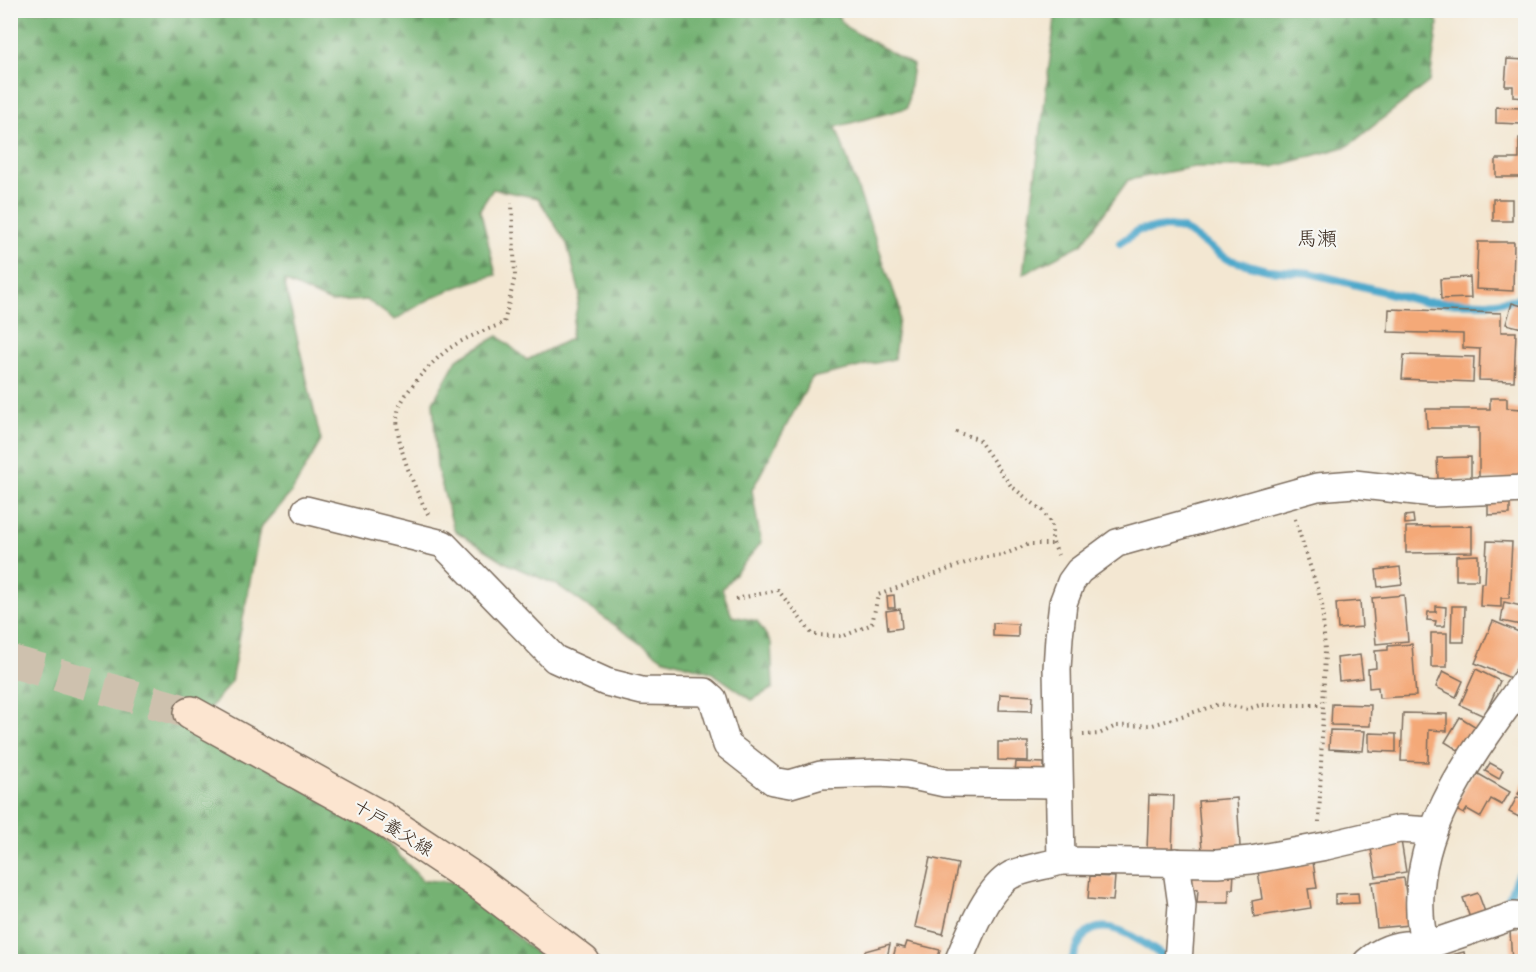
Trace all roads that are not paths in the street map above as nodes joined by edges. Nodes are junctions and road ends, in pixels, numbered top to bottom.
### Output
1 (1526, 489) edge
2 (306, 510) dead end
3 (1526, 679) edge
4 (191, 713) tunnel mouth
5 (1058, 784) junction
6 (1432, 831) junction
7 (1061, 861) junction
8 (1176, 862) junction
9 (1526, 916) edge
10 (1427, 954) edge
11 (583, 962) edge
12 (958, 962) edge
13 (1178, 962) edge
14 (1367, 962) edge

1 - 5 street
2 - 5 street
3 - 6 street
4 - 11 main road, 十戸養父線
5 - 7 street
6 - 8 street
6 - 10 street
7 - 8 street
7 - 12 street
8 - 13 street
9 - 10 street
10 - 14 street

